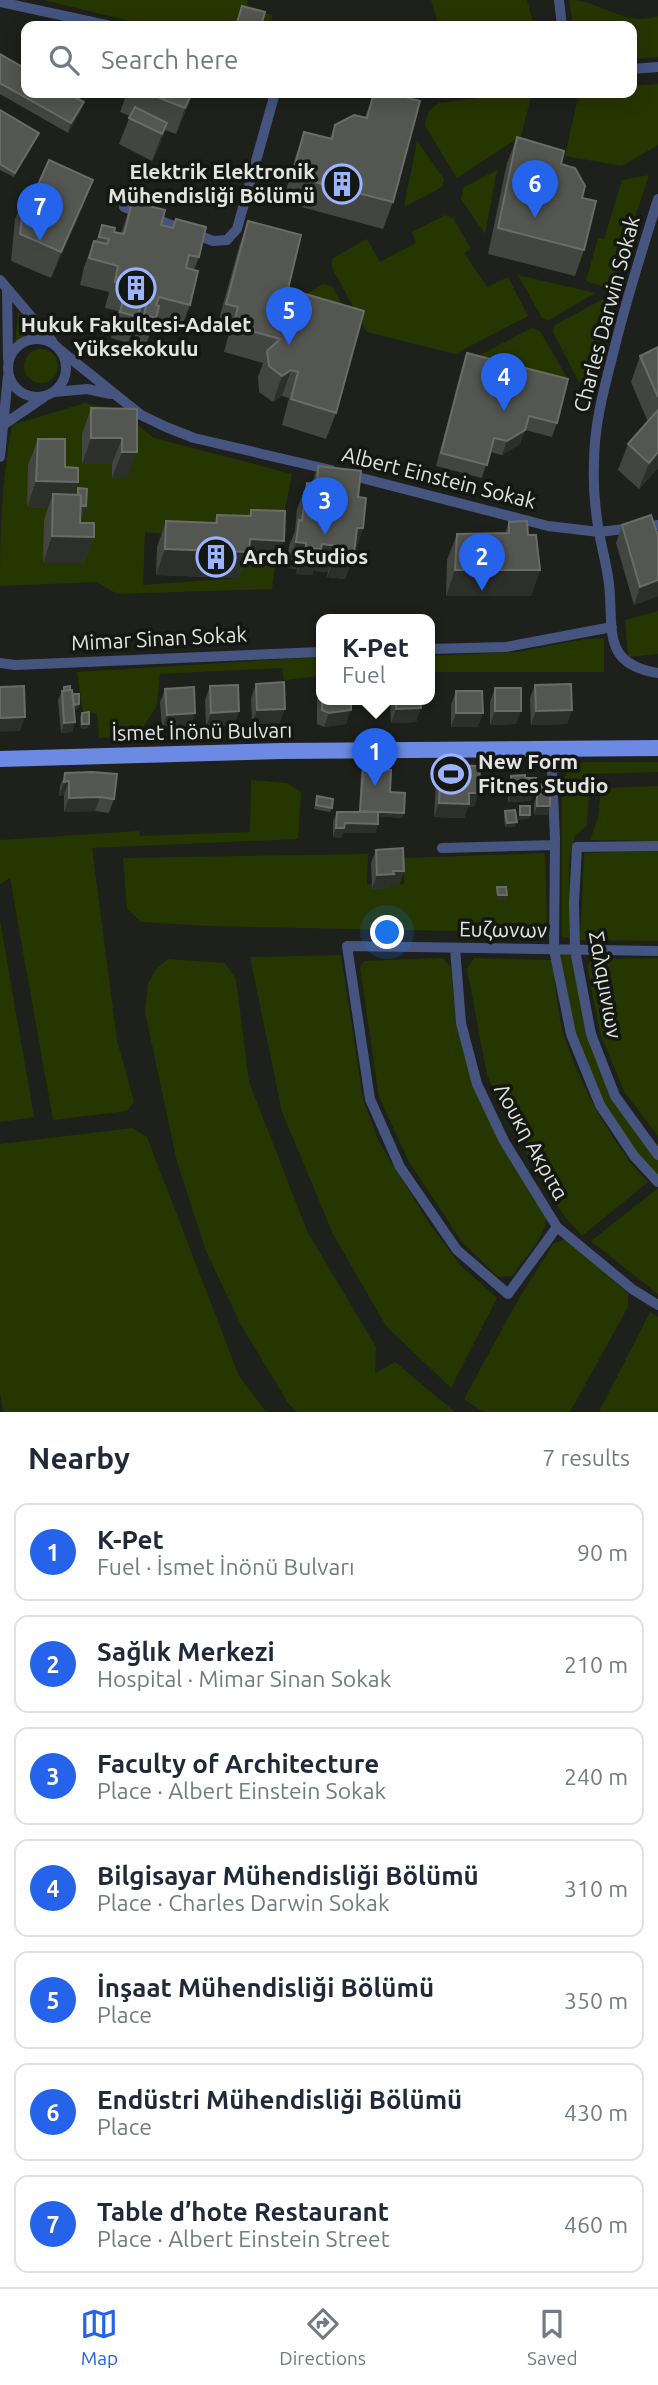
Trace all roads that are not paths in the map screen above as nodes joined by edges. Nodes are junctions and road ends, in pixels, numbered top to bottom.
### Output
1 (559, 0) edge
2 (0, 2) edge
3 (88, 21) edge
4 (561, 21) edge
5 (658, 67) edge
6 (637, 69) edge
7 (274, 98) edge
8 (658, 199) edge
9 (124, 207) dead end
10 (3, 284) edge
11 (57, 347) junction
12 (8, 369) junction
13 (50, 394) junction
14 (117, 396) junction
15 (3, 425) junction
16 (0, 457) edge
17 (658, 525) edge
18 (599, 532) junction
19 (612, 627) junction
20 (435, 649) edge
21 (316, 652) edge
22 (0, 663) edge
23 (658, 673) edge
24 (658, 748) edge
25 (551, 749) junction
26 (0, 758) edge
27 (555, 842) junction
28 (658, 846) edge
29 (442, 848) dead end
30 (455, 948) junction
31 (554, 950) junction
32 (575, 950) junction
33 (658, 951) edge
34 (658, 1155) edge
35 (658, 1182) edge
36 (557, 1227) junction
37 (658, 1306) edge

1 - 4 street
2 - 3 street
5 - 6 street
7 - 9 street
8 - 18 street, Charles Darwin Sokak
10 - 11 street, Albert Einstein Sokak
10 - 12 street
11 - 12 street
11 - 13 street
11 - 14 street, Albert Einstein Sokak
12 - 13 street
12 - 15 street
13 - 14 street
13 - 15 street
14 - 18 street, Albert Einstein Sokak
15 - 16 street
17 - 18 street, Albert Einstein Sokak
18 - 19 street, Charles Darwin Sokak
19 - 20 street
19 - 23 street, Charles Darwin Sokak
21 - 22 street, Mimar Sinan Sokak
24 - 25 main road, İsmet İnönü Bulvarı
25 - 26 main road, İsmet İnönü Bulvarı
25 - 27 street, Σαλαμινιων
27 - 29 street
27 - 31 street, Σαλαμινιων
28 - 32 street, Σαλαμινιων
30 - 31 street, Ευζωνων
30 - 36 street, Λουκη Ακριτα
30 - 36 street, Ευζωνων
31 - 32 street, Ευζωνων
31 - 35 street, Σαλαμινιων
32 - 33 street, Ευζωνων
32 - 34 street, Σαλαμινιων
36 - 37 street, Λουκη Ακριτα

